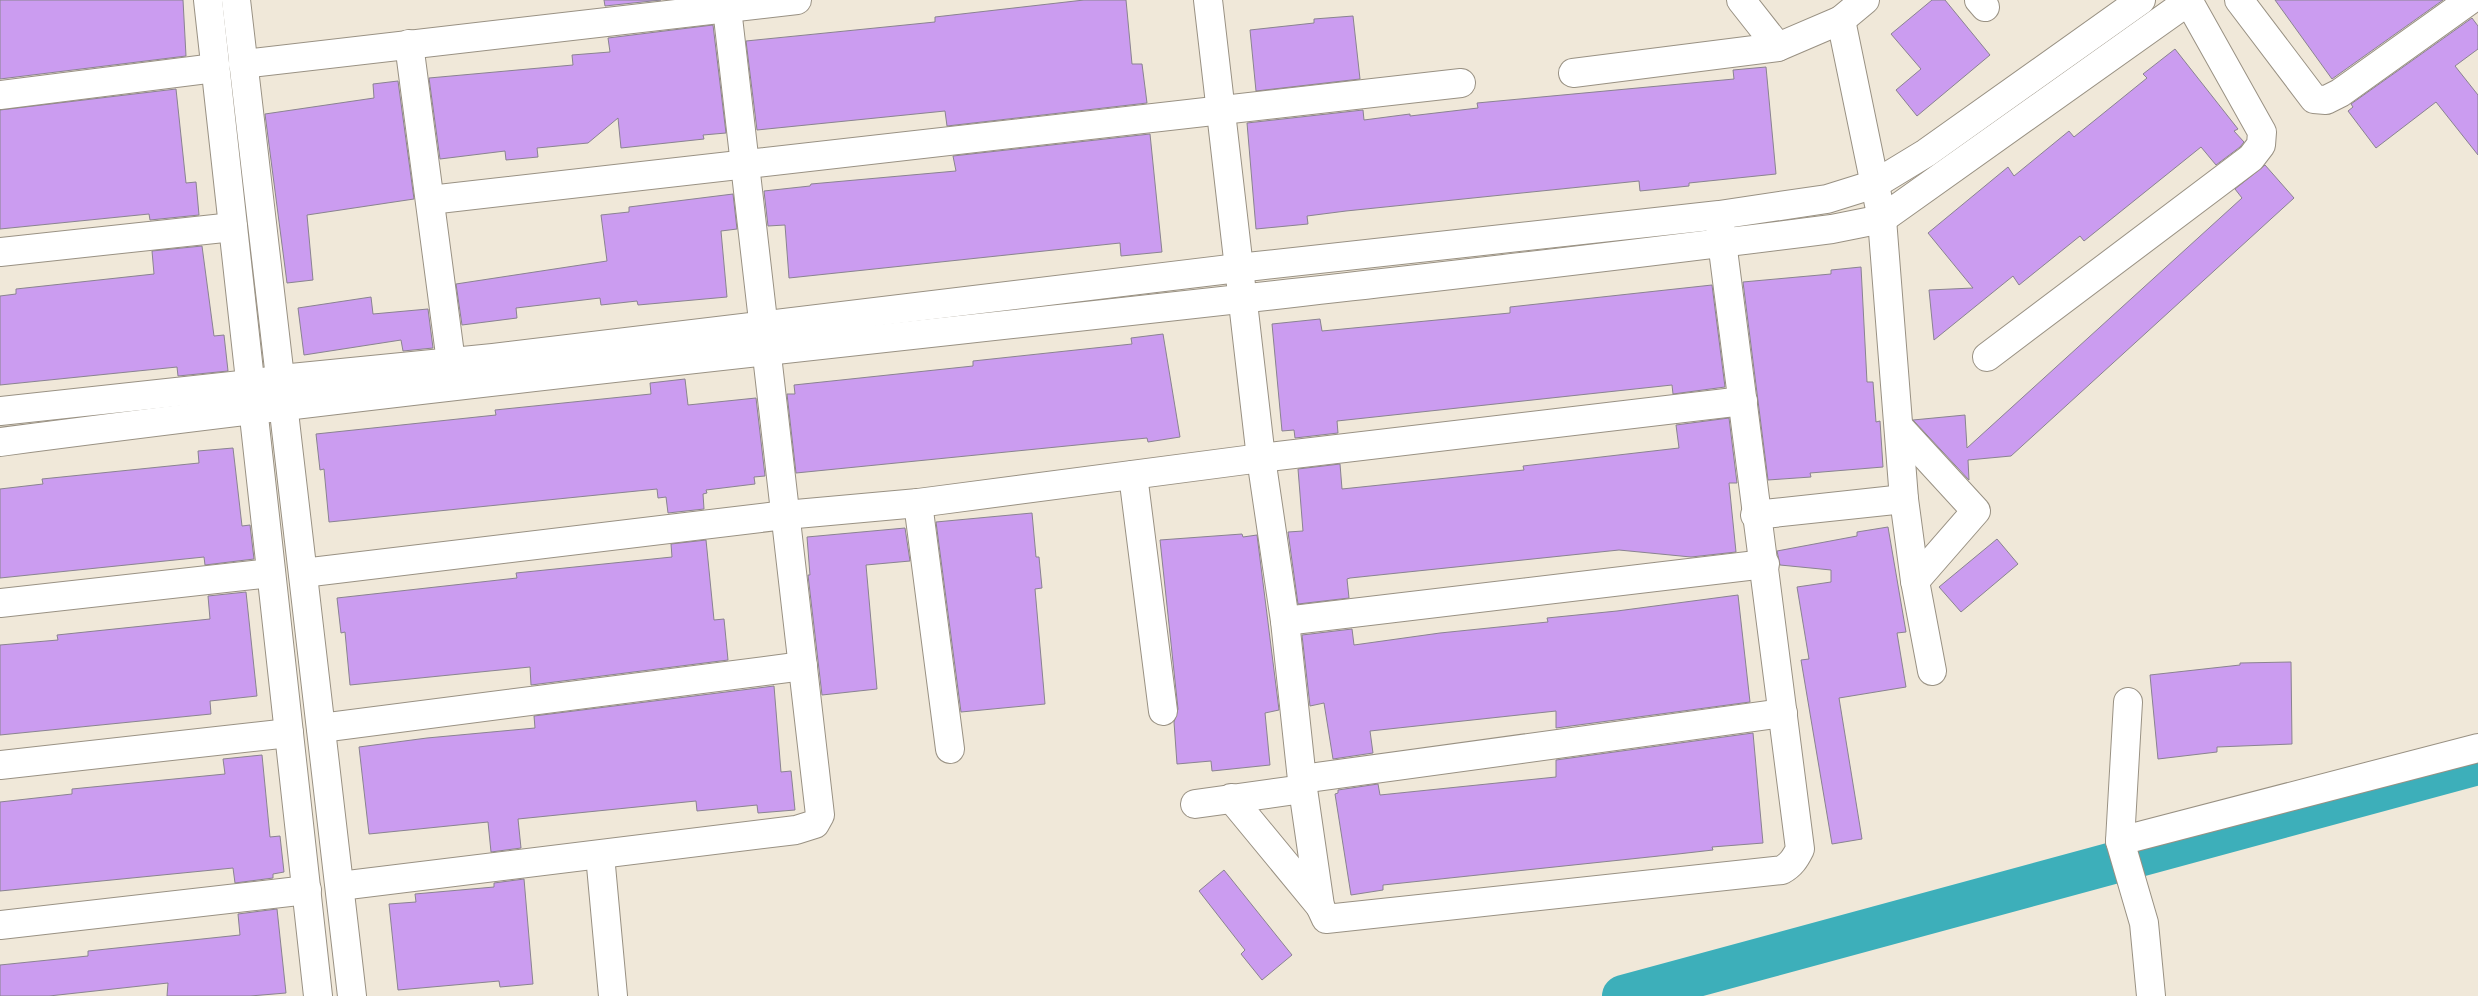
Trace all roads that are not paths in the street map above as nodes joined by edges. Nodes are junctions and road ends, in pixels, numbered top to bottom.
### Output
1 (208, 0) edge
2 (236, 0) edge
3 (797, 0) edge
4 (1208, 0) edge
5 (1741, 0) edge
6 (1865, 0) edge
7 (2141, 0) edge
8 (2189, 0) edge
9 (2239, 0) edge
10 (2470, 0) edge
11 (726, 4) edge
12 (1841, 20) junction
13 (409, 44) junction
14 (1778, 47) junction
15 (244, 64) junction
16 (215, 68) junction
17 (1573, 73) dead end
18 (1461, 83) dead end
19 (0, 94) edge
20 (1219, 110) junction
21 (744, 165) junction
22 (1874, 184) junction
23 (430, 200) junction
24 (1718, 215) junction
25 (1882, 219) junction
26 (233, 227) junction
27 (1723, 243) junction
28 (0, 252) edge
29 (1238, 268) junction
30 (1243, 299) junction
31 (765, 338) junction
32 (1987, 358) dead end
33 (452, 362) junction
34 (494, 369) junction
35 (281, 379) junction
36 (252, 397) junction
37 (1743, 401) junction
38 (283, 407) junction
39 (0, 411) edge
40 (1900, 427) junction
41 (0, 442) edge
42 (1261, 458) junction
43 (1133, 475) junction
44 (1904, 499) junction
45 (918, 503) junction
46 (785, 515) junction
47 (1756, 515) junction
48 (1765, 564) junction
49 (271, 573) junction
50 (303, 573) junction
51 (1915, 581) junction
52 (0, 603) edge
53 (1285, 621) junction
54 (803, 666) junction
55 (1932, 670) dead end
56 (2128, 702) dead end
57 (1164, 711) dead end
58 (1784, 713) junction
59 (321, 728) junction
60 (289, 733) junction
61 (2478, 748) edge
62 (950, 749) dead end
63 (0, 765) edge
64 (1303, 784) junction
65 (1232, 798) junction
66 (1196, 804) dead end
67 (2122, 849) junction
68 (600, 854) junction
69 (340, 886) junction
70 (307, 890) junction
71 (1320, 906) junction
72 (0, 925) edge
73 (318, 996) edge
74 (352, 996) edge
75 (613, 996) edge
76 (2151, 996) edge

1 - 16 street
2 - 15 street
3 - 11 street
4 - 20 street
5 - 14 street
6 - 12 street
7 - 22 street
8 - 25 street
8 - 32 street
9 - 10 street
11 - 13 street
11 - 21 street
12 - 14 street
12 - 22 street
13 - 15 street
13 - 23 street
14 - 17 street
15 - 35 street
16 - 19 street
16 - 26 street
18 - 20 street
20 - 21 street
20 - 29 street
21 - 23 street
21 - 31 street
22 - 24 street
22 - 25 street
23 - 33 street
24 - 27 street
24 - 29 street
25 - 27 street
25 - 40 street
26 - 28 street
26 - 36 street
27 - 30 street
27 - 37 street
29 - 30 street
29 - 31 street
30 - 31 street
30 - 42 street
31 - 34 street
31 - 46 street
33 - 34 street
33 - 35 street
34 - 38 street
35 - 36 street
35 - 38 street
36 - 38 street
36 - 39 street
36 - 41 street
36 - 49 street
37 - 42 street
37 - 47 street
38 - 50 street
40 - 44 street
40 - 51 street
42 - 43 street
42 - 53 street
43 - 45 street
43 - 57 street
44 - 47 street
44 - 51 street
45 - 46 street
45 - 62 street
46 - 50 street
46 - 54 street
47 - 48 street
48 - 53 street
48 - 58 street
49 - 52 street
49 - 60 street
50 - 59 street
51 - 55 street
53 - 64 street
54 - 59 street
54 - 68 street
56 - 67 street
58 - 64 street
58 - 71 street
59 - 69 street
60 - 63 street
60 - 70 street
61 - 67 street
64 - 65 street
64 - 71 street
65 - 66 street
65 - 71 street
67 - 76 street
68 - 69 street
68 - 75 street
69 - 74 street
70 - 72 street
70 - 73 street

